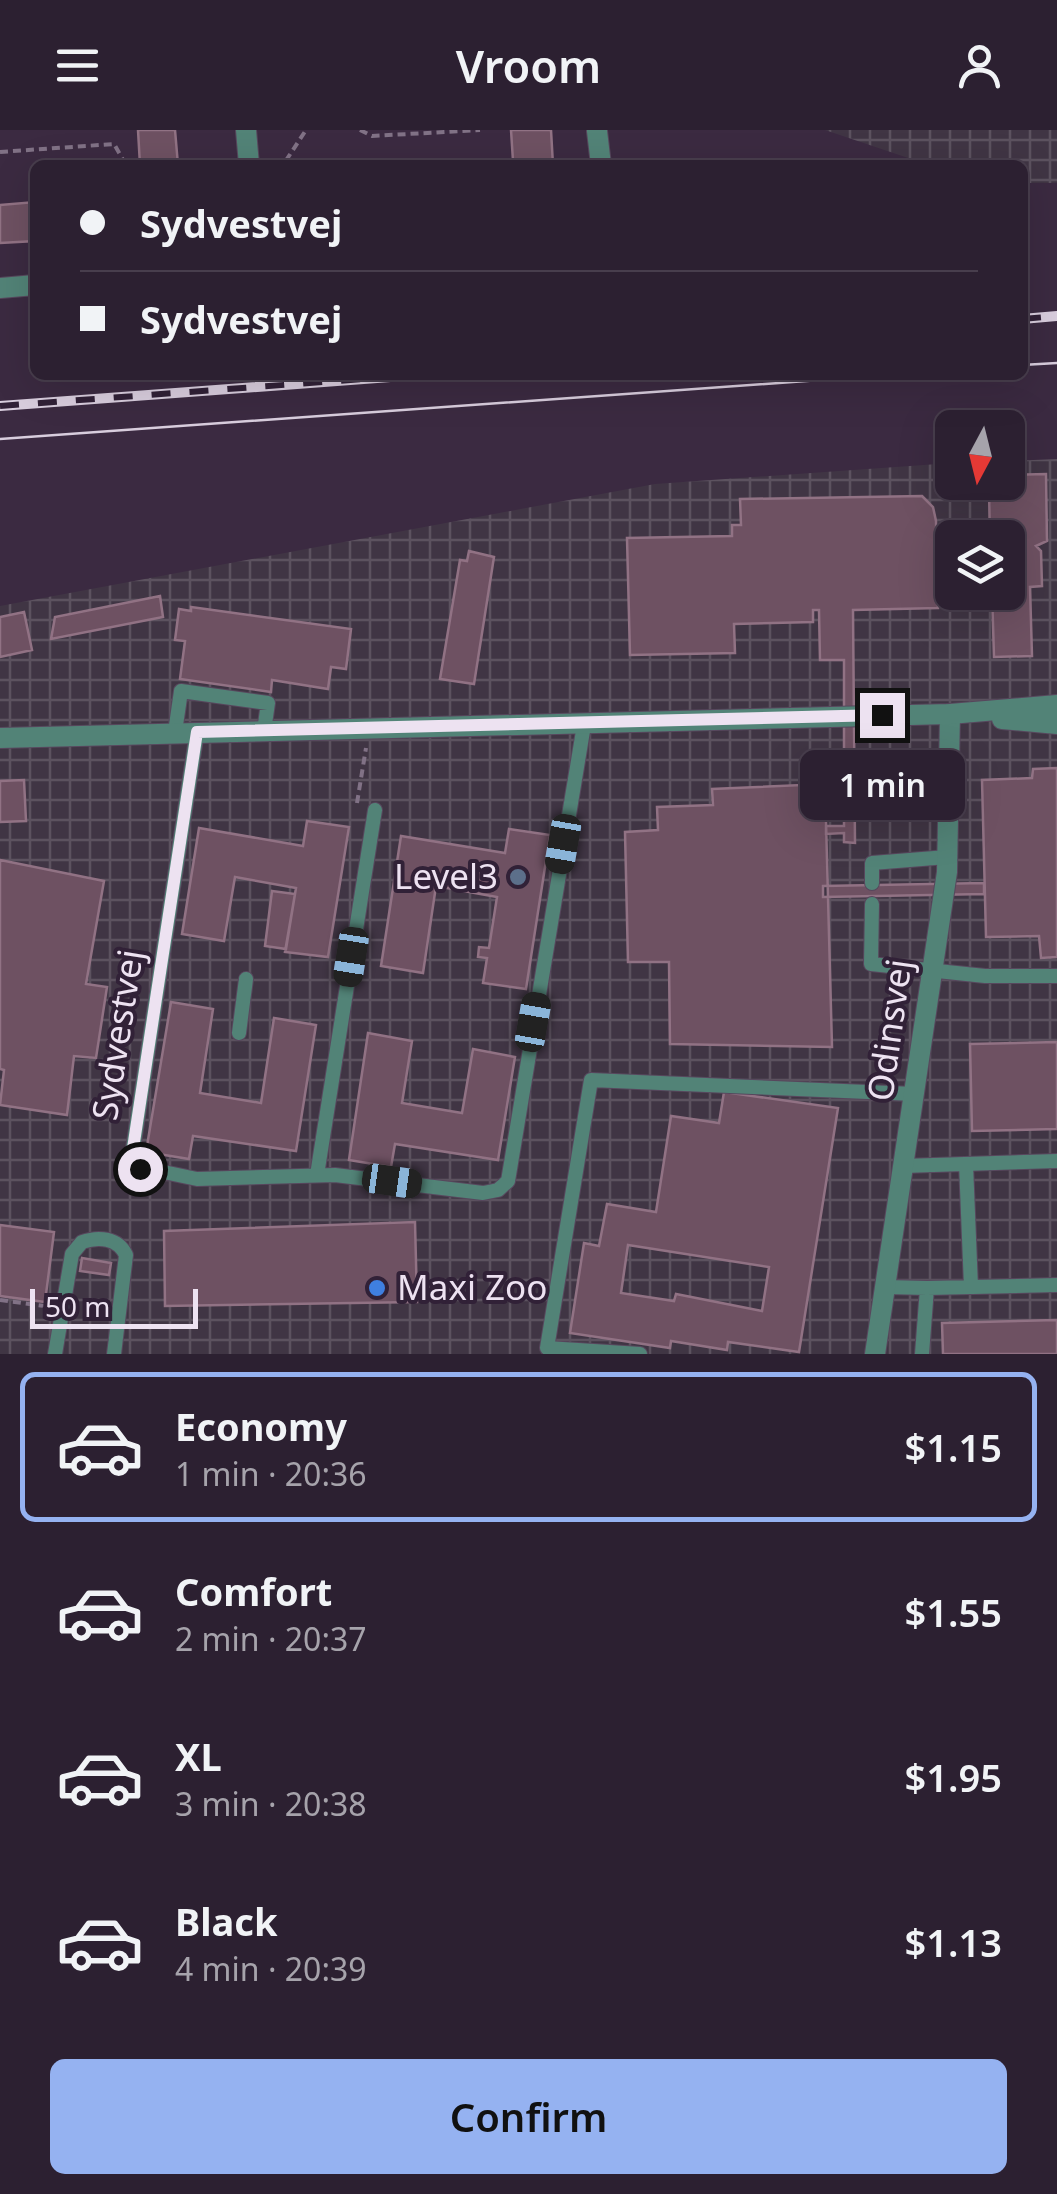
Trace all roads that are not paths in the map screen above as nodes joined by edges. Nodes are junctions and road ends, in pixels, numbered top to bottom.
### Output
1 (246, 130) edge
2 (597, 132) edge
3 (248, 160) edge
4 (600, 160) edge
5 (30, 285) edge
6 (0, 288) edge
7 (1057, 705) edge
8 (950, 714) junction
9 (584, 724) junction
10 (1057, 724) edge
11 (264, 731) junction
12 (175, 732) junction
13 (197, 732) junction
14 (0, 738) edge
15 (374, 810) dead end
16 (947, 856) junction
17 (872, 883) dead end
18 (872, 904) dead end
19 (932, 970) junction
20 (1057, 976) edge
21 (246, 979) dead end
22 (238, 1033) dead end
23 (914, 1094) junction
24 (1057, 1161) edge
25 (966, 1164) junction
26 (903, 1166) junction
27 (317, 1175) junction
28 (1057, 1285) edge
29 (886, 1287) junction
30 (971, 1287) junction
31 (927, 1288) junction
32 (56, 1354) edge
33 (114, 1354) edge
34 (640, 1354) edge
35 (875, 1354) edge
36 (922, 1354) edge

1 - 3 street
2 - 4 street
5 - 6 street
7 - 8 street
8 - 9 street
8 - 10 street
8 - 16 street, Odinsvej
9 - 11 street
9 - 27 lane, Sydvestvej
11 - 12 lane
11 - 13 street
12 - 13 street
12 - 14 street
13 - 27 lane, Sydvestvej
15 - 27 lane
16 - 17 lane
16 - 19 street, Odinsvej
18 - 19 lane
19 - 20 lane
19 - 23 street, Odinsvej
21 - 22 lane
23 - 26 street, Odinsvej
23 - 34 lane
24 - 25 lane
25 - 26 lane
25 - 30 lane
26 - 29 street, Odinsvej
28 - 30 lane
29 - 31 lane
29 - 35 street, Odinsvej
30 - 31 lane
31 - 36 lane
32 - 33 lane

